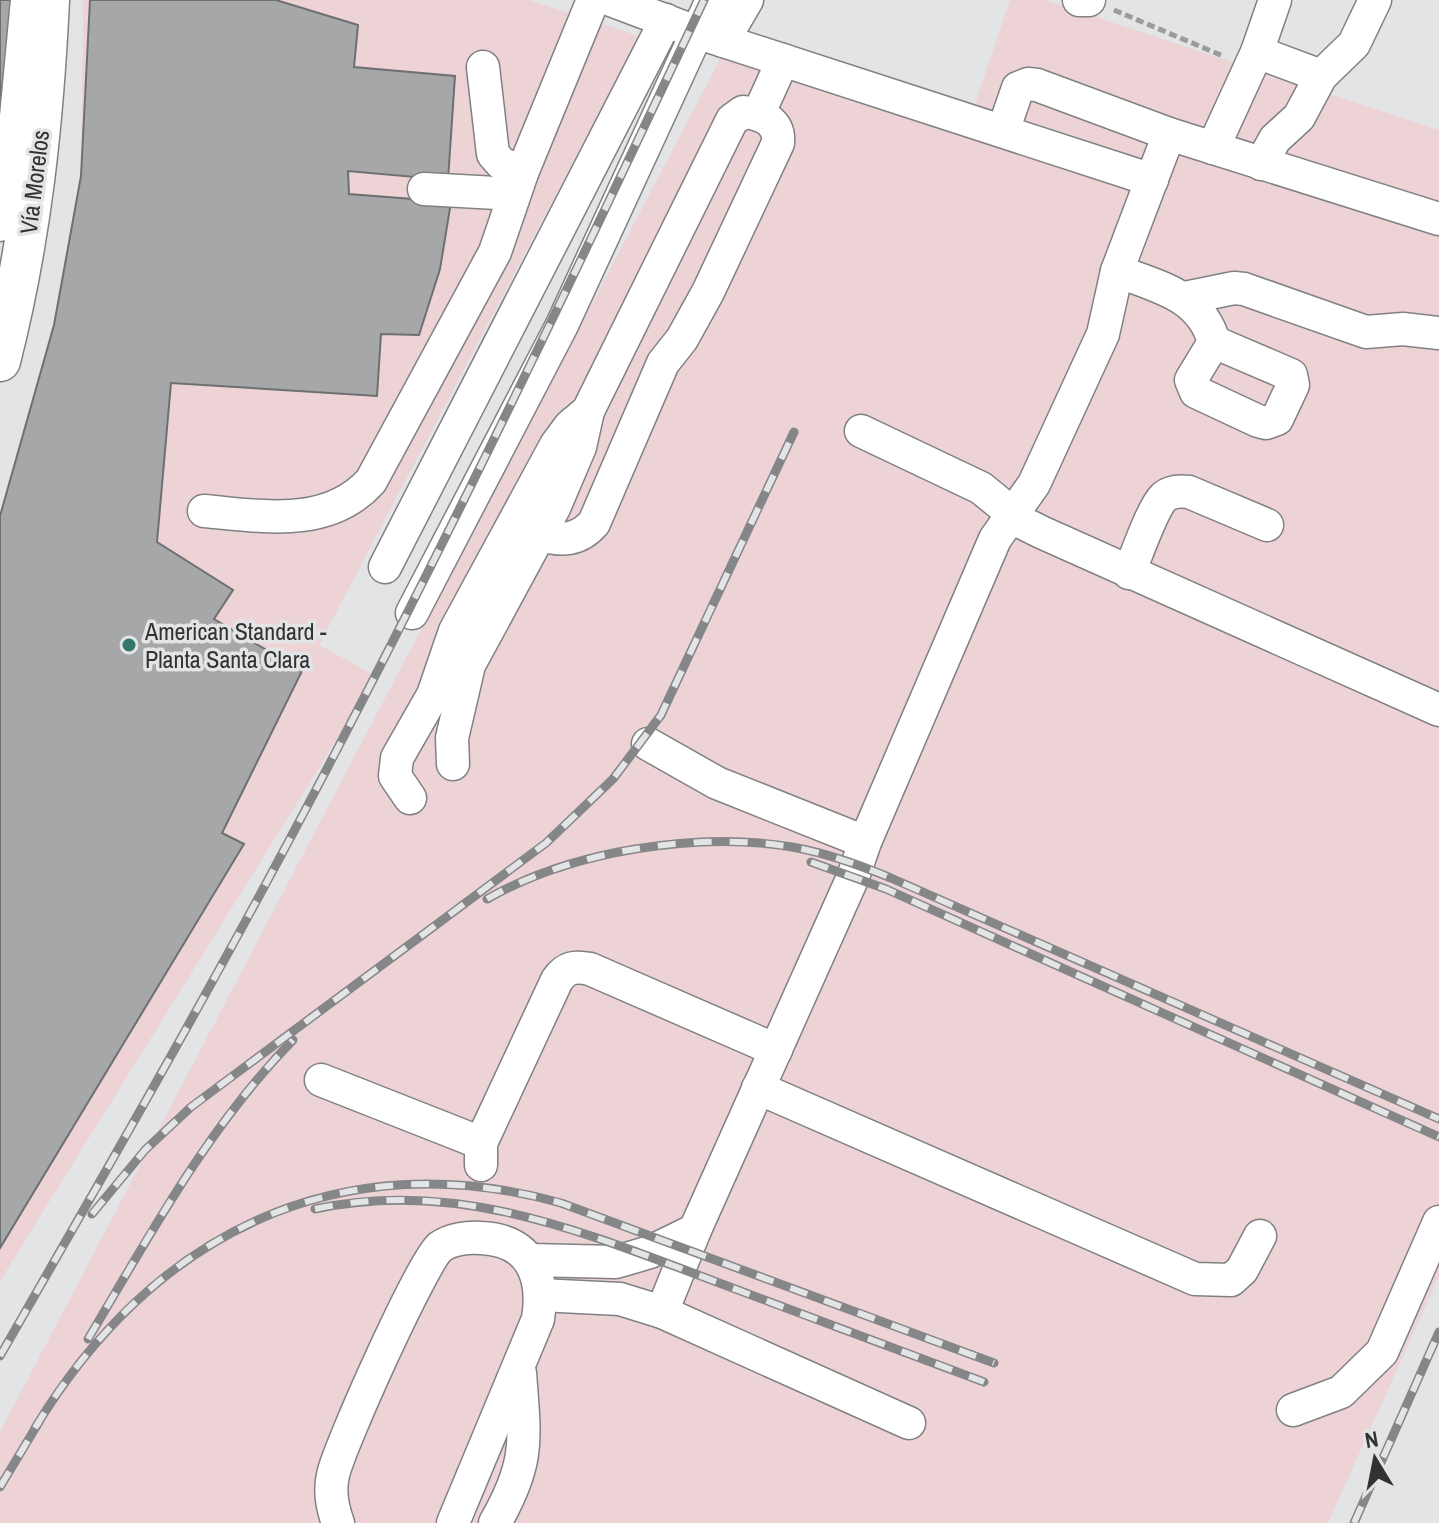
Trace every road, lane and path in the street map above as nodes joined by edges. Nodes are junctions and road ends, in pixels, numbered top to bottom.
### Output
1 (27, 0) edge
2 (49, 0) edge
3 (593, 0) edge
4 (611, 0) edge
5 (712, 0) edge
6 (747, 0) edge
7 (1275, 0) edge
8 (1375, 0) edge
9 (1091, 2) edge
10 (666, 20) junction
11 (710, 36) junction
12 (783, 60) junction
13 (1253, 60) junction
14 (483, 67) dead end
15 (1321, 76) junction
16 (758, 115) junction
17 (1003, 131) junction
18 (1169, 134) junction
19 (1213, 148) junction
20 (1261, 164) junction
21 (1152, 180) junction
22 (518, 183) junction
23 (424, 189) dead end
24 (1439, 219) edge
25 (0, 225) edge
26 (1117, 271) junction
27 (1185, 298) junction
28 (1439, 333) edge
29 (1214, 342) dead end
30 (621, 349) junction
31 (0, 361) edge
32 (663, 363) junction
33 (588, 411) junction
34 (861, 431) dead end
35 (204, 511) dead end
36 (1013, 514) junction
37 (1267, 525) dead end
38 (540, 535) junction
39 (385, 567) dead end
40 (1129, 573) junction
41 (412, 613) dead end
42 (453, 674) junction
43 (1439, 710) edge
44 (648, 744) dead end
45 (453, 764) dead end
46 (410, 798) dead end
47 (865, 842) junction
48 (776, 1050) junction
49 (321, 1080) dead end
50 (758, 1088) junction
51 (1439, 1222) edge
52 (695, 1230) junction
53 (1260, 1236) dead end
54 (530, 1260) junction
55 (540, 1295) junction
56 (662, 1312) junction
57 (519, 1365) junction
58 (1293, 1410) dead end
59 (909, 1423) dead end
60 (338, 1523) edge
61 (453, 1523) edge
62 (495, 1523) edge

1 - 25 street
2 - 31 main road, Vía Morelos
3 - 22 street
4 - 10 street
5 - 11 street
6 - 11 street
7 - 13 street
8 - 15 street
9 - 13 path
10 - 11 street
10 - 39 street
11 - 12 street
11 - 41 street
12 - 16 street
12 - 17 street
13 - 15 street
13 - 19 street
14 - 22 street
15 - 20 street
16 - 30 street
16 - 32 street
17 - 18 street
17 - 21 street
18 - 19 street
18 - 21 street
19 - 20 street
20 - 24 street
21 - 26 street
22 - 23 street
22 - 35 street
26 - 27 street
26 - 36 street
27 - 28 street
27 - 29 street
30 - 32 street
30 - 33 street
32 - 38 street
33 - 38 street
33 - 42 street
34 - 36 street
36 - 40 street
36 - 47 street
37 - 40 street
38 - 42 street
40 - 43 street
42 - 45 street
42 - 46 street
44 - 47 street
47 - 48 street
48 - 49 street
48 - 50 street
50 - 52 street
50 - 53 street
51 - 58 street
52 - 54 street
52 - 56 street
54 - 55 street
54 - 60 street
55 - 56 street
55 - 57 street
56 - 59 street
57 - 61 street
57 - 62 street

